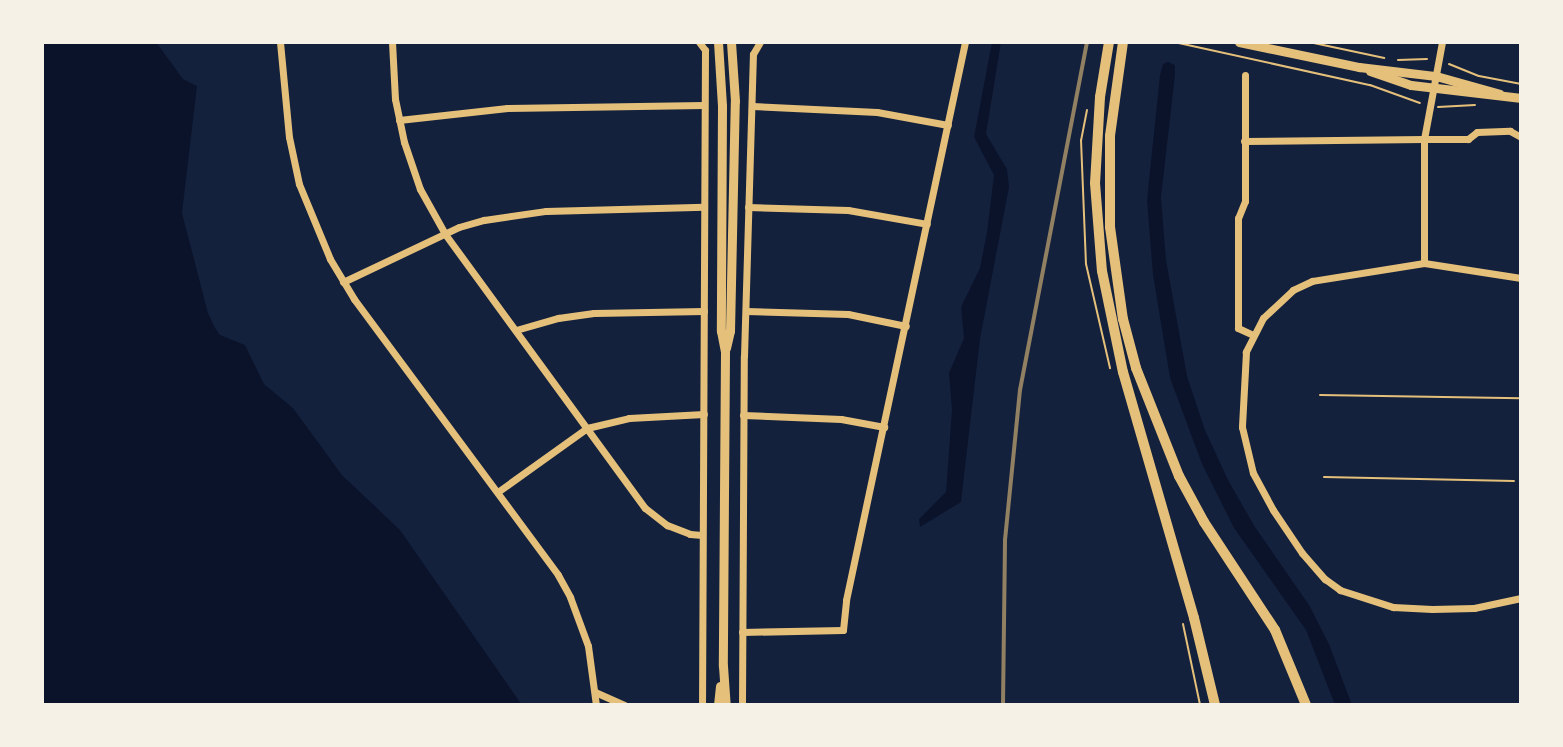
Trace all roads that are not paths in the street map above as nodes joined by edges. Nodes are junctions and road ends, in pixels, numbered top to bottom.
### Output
1 (280, 42) edge
2 (392, 42) edge
3 (699, 42) edge
4 (718, 42) edge
5 (731, 42) edge
6 (760, 42) edge
7 (965, 42) edge
8 (1109, 42) edge
9 (1123, 42) edge
10 (1239, 42) edge
11 (1442, 42) edge
12 (1245, 75) dead end
13 (1435, 82) junction
14 (1521, 98) edge
15 (704, 105) junction
16 (752, 106) junction
17 (399, 120) junction
18 (948, 125) junction
19 (1521, 137) edge
20 (1424, 139) junction
21 (1244, 141) junction
22 (733, 169) junction
23 (749, 184) junction
24 (704, 207) junction
25 (748, 207) junction
26 (927, 224) junction
27 (445, 234) junction
28 (1424, 263) junction
29 (1521, 278) edge
30 (343, 282) junction
31 (704, 311) junction
32 (746, 311) junction
33 (906, 326) junction
34 (516, 330) junction
35 (1253, 335) junction
36 (725, 352) junction
37 (704, 414) junction
38 (743, 415) junction
39 (884, 427) junction
40 (587, 428) junction
41 (499, 491) junction
42 (702, 535) junction
43 (1521, 598) edge
44 (742, 632) junction
45 (723, 666) junction
46 (595, 692) junction
47 (596, 705) edge
48 (624, 705) edge
49 (702, 705) edge
50 (718, 705) edge
51 (726, 705) edge
52 (742, 705) edge
53 (1215, 705) edge
54 (1306, 705) edge

1 - 30 street
2 - 17 street
3 - 15 street
4 - 36 street
5 - 22 street
6 - 16 street
7 - 18 street
8 - 53 main road
9 - 54 main road
10 - 13 street
11 - 13 street
12 - 21 street
13 - 14 street
13 - 20 street
15 - 17 street
15 - 24 street
16 - 18 street
16 - 23 street
17 - 27 street
18 - 26 street
19 - 20 street
20 - 21 street
20 - 28 street
21 - 35 street
22 - 23 street
22 - 36 street
23 - 25 street
24 - 27 street
24 - 31 street
25 - 26 street
25 - 32 street
26 - 33 street
27 - 30 street
27 - 34 street
28 - 29 street
28 - 35 street
30 - 41 street
31 - 34 street
31 - 37 street
32 - 33 street
32 - 38 street
33 - 39 street
34 - 40 street
35 - 43 street
36 - 45 street
37 - 40 street
37 - 42 street
38 - 39 street
38 - 44 street
39 - 44 street
40 - 41 street
40 - 42 street
41 - 46 street
42 - 49 street
44 - 52 street
45 - 50 street
45 - 51 street
46 - 47 street
46 - 48 street

